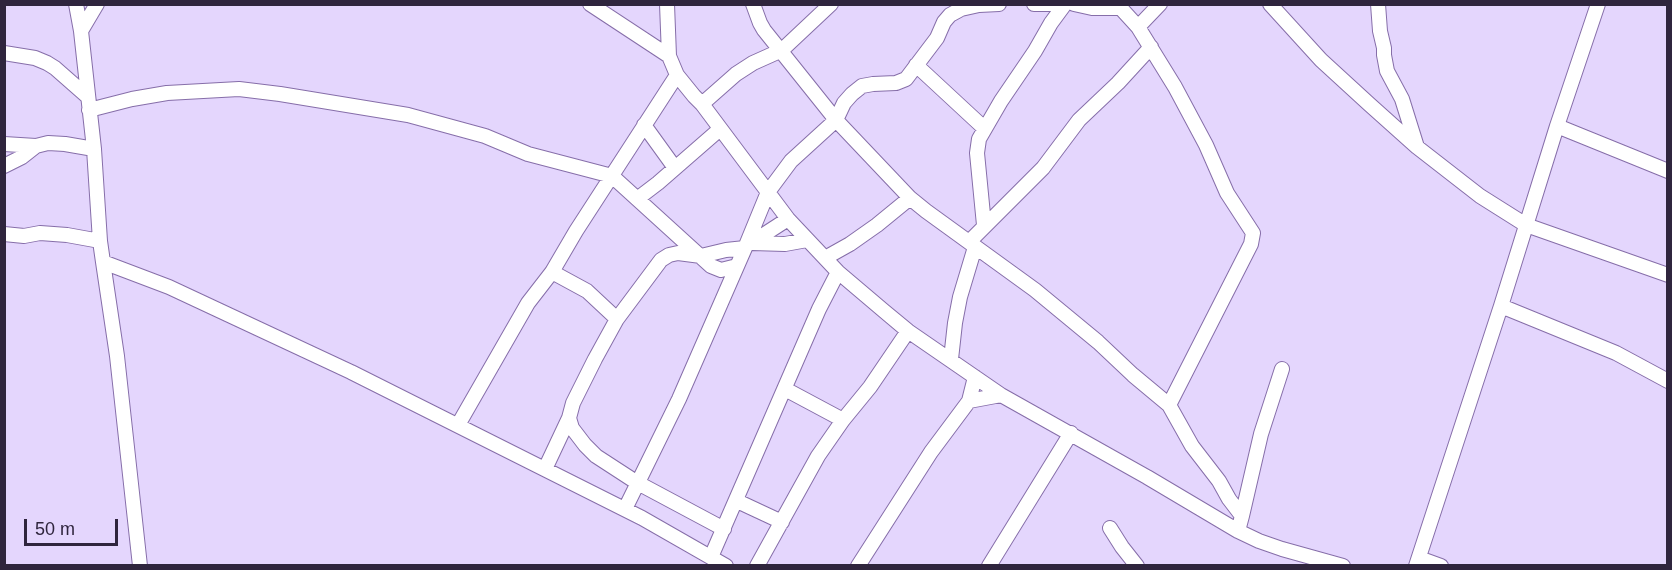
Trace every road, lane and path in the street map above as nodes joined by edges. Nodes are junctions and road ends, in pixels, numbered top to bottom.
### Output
1 (76, 4) edge
2 (97, 4) edge
3 (591, 4) edge
4 (667, 4) edge
5 (753, 4) edge
6 (831, 4) edge
7 (999, 4) edge
8 (1034, 4) edge
9 (1055, 4) edge
10 (1065, 4) edge
11 (1074, 4) edge
12 (1160, 4) edge
13 (1270, 4) edge
14 (1378, 4) edge
15 (1598, 4) edge
16 (1119, 6) edge
17 (1138, 27) junction
18 (81, 31) junction
19 (1151, 47) junction
20 (782, 50) junction
21 (4, 53) edge
22 (669, 56) junction
23 (916, 65) junction
24 (677, 75) junction
25 (89, 103) junction
26 (702, 104) junction
27 (836, 120) junction
28 (644, 125) junction
29 (1557, 126) junction
30 (984, 128) junction
31 (720, 129) junction
32 (4, 144) edge
33 (36, 146) junction
34 (1417, 147) junction
35 (94, 149) junction
36 (4, 166) edge
37 (675, 168) junction
38 (1668, 171) edge
39 (612, 176) junction
40 (768, 192) junction
41 (910, 198) junction
42 (636, 199) junction
43 (788, 219) junction
44 (984, 225) junction
45 (1526, 225) junction
46 (4, 234) edge
47 (807, 240) junction
48 (100, 241) junction
49 (748, 245) junction
50 (976, 248) junction
51 (701, 256) junction
52 (825, 258) junction
53 (103, 262) junction
54 (737, 266) junction
55 (552, 272) junction
56 (838, 272) junction
57 (1668, 275) edge
58 (1501, 306) junction
59 (617, 319) junction
60 (908, 331) junction
61 (951, 359) junction
62 (1282, 369) dead end
63 (975, 377) junction
64 (1668, 381) edge
65 (785, 389) junction
66 (1001, 395) junction
67 (969, 401) junction
68 (1168, 405) junction
69 (569, 418) junction
70 (843, 420) junction
71 (458, 424) junction
72 (1071, 433) junction
73 (545, 469) junction
74 (636, 482) junction
75 (737, 501) junction
76 (624, 509) junction
77 (1242, 516) junction
78 (782, 522) junction
79 (1110, 528) dead end
80 (724, 529) junction
81 (1238, 531) junction
82 (711, 557) junction
83 (1417, 562) edge
84 (140, 566) edge
85 (726, 566) edge
86 (757, 566) edge
87 (858, 566) edge
88 (989, 566) edge
89 (1137, 566) edge
90 (1343, 566) edge
91 (1441, 566) edge

1 - 18 street
2 - 18 street
3 - 22 street
4 - 22 street
5 - 20 street
6 - 20 street
7 - 23 street
8 - 9 street
10 - 30 street
11 - 16 street
12 - 17 street
13 - 34 street
14 - 34 street
15 - 29 street
16 - 17 street
17 - 19 street
18 - 25 street
19 - 44 street
19 - 68 street
20 - 26 street
20 - 27 street
21 - 25 street
22 - 24 street
23 - 27 street
23 - 30 street
24 - 26 street
24 - 28 street
25 - 35 street
25 - 39 street
26 - 31 street
27 - 40 street
27 - 41 street
28 - 37 street
28 - 39 street
29 - 38 street
29 - 45 street
30 - 44 street
31 - 37 street
31 - 40 street
32 - 33 street
33 - 35 street
33 - 36 street
34 - 45 street
35 - 48 street
37 - 42 street
39 - 42 street
39 - 55 street
40 - 43 street
40 - 49 street
41 - 50 street
41 - 52 street
42 - 51 street
43 - 47 street
43 - 49 street
44 - 50 street
45 - 57 street
45 - 58 street
46 - 48 street
47 - 49 street
47 - 52 street
48 - 53 street
49 - 51 street
49 - 54 street
50 - 61 street
50 - 68 street
51 - 54 street
51 - 59 street
52 - 56 street
53 - 71 street
53 - 84 street
54 - 74 street
55 - 59 street
55 - 71 street
56 - 60 street
56 - 65 street
58 - 64 street
58 - 83 street
59 - 69 street
60 - 61 street
60 - 70 street
61 - 63 street
62 - 77 street
63 - 66 street
63 - 67 street
65 - 70 street
65 - 75 street
66 - 67 street
66 - 72 street
67 - 87 street
68 - 77 street
69 - 73 street
69 - 74 street
70 - 78 street
71 - 73 street
72 - 81 street
72 - 88 street
73 - 76 street
74 - 76 street
74 - 80 street
75 - 78 street
75 - 80 street
76 - 82 street
77 - 81 street
78 - 86 street
79 - 89 street
80 - 82 street
81 - 90 street
82 - 85 street
83 - 91 street

